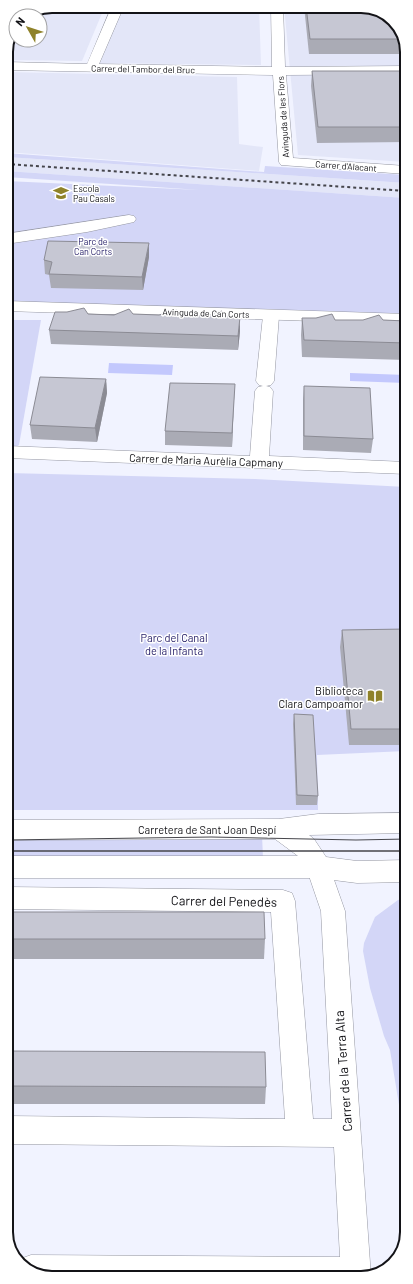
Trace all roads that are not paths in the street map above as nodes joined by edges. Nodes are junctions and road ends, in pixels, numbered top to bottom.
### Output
1 (115, 13) edge
2 (267, 13) edge
3 (277, 13) edge
4 (13, 66) edge
5 (91, 68) junction
6 (400, 70) edge
7 (279, 71) junction
8 (286, 162) joint
9 (400, 170) edge
10 (129, 219) dead end
11 (13, 238) edge
12 (13, 306) edge
13 (271, 316) junction
14 (400, 319) edge
15 (13, 452) edge
16 (259, 462) junction
17 (400, 468) edge
18 (400, 823) edge
19 (279, 829) junction
20 (13, 830) edge
21 (13, 867) edge
22 (318, 867) junction
23 (400, 871) edge
24 (13, 898) edge
25 (13, 1130) edge
26 (300, 1132) junction
27 (347, 1132) junction
28 (45, 1270) edge
29 (112, 1271) edge
30 (356, 1271) edge

1 - 5 street
2 - 7 street, Avinguda de les Flors
3 - 7 street, Avinguda de les Flors
4 - 5 street, Carrer del Tambor del Bruc
5 - 7 street, Carrer del Tambor del Bruc
6 - 7 street, Carrer del Tambor del Bruc
7 - 8 street, Avinguda de les Flors
8 - 9 street, Carrer d'Alacant
10 - 11 street
12 - 13 street, Avinguda de Can Corts
13 - 14 street, Avinguda de Can Corts
13 - 16 street
15 - 16 street, Carrer de Maria Aurèlia Capmany
16 - 17 street, Carrer de Maria Aurèlia Capmany
18 - 19 street, Carretera de Sant Joan Despí
19 - 20 street, Carretera de Sant Joan Despí
19 - 22 street
21 - 22 street
22 - 23 street
22 - 27 street, Carrer de la Terra Alta
24 - 26 street, Carrer del Penedès
25 - 26 street
26 - 27 street
27 - 30 street, Carrer de la Terra Alta
28 - 29 street

